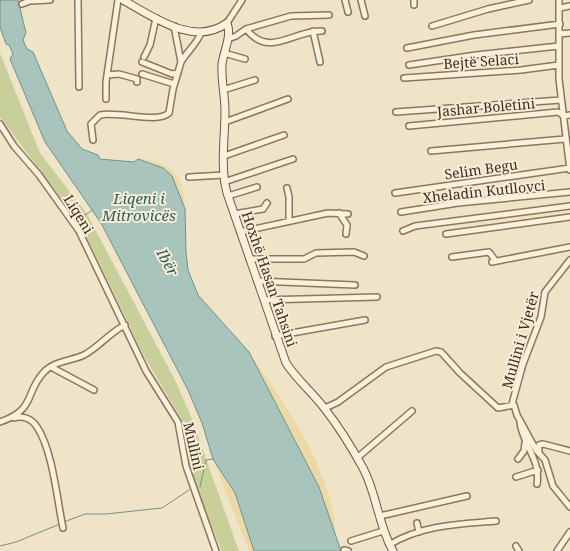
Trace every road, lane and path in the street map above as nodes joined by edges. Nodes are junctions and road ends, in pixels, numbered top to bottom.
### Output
1 (50, 0) edge
2 (78, 0) edge
3 (118, 0) edge
4 (123, 0) edge
5 (242, 0) edge
6 (345, 0) edge
7 (361, 0) edge
8 (529, 0) edge
9 (560, 0) edge
10 (22, 4) dead end
11 (570, 6) edge
12 (560, 8) junction
13 (348, 12) dead end
14 (329, 15) dead end
15 (365, 16) dead end
16 (156, 18) junction
17 (227, 22) junction
18 (560, 24) junction
19 (174, 26) junction
20 (432, 26) dead end
21 (246, 29) junction
22 (322, 31) dead end
23 (201, 32) junction
24 (313, 32) junction
25 (570, 33) edge
26 (559, 34) junction
27 (228, 38) junction
28 (559, 46) junction
29 (407, 48) dead end
30 (224, 53) junction
31 (245, 59) dead end
32 (181, 62) junction
33 (320, 62) dead end
34 (409, 65) dead end
35 (559, 65) junction
36 (178, 73) junction
37 (142, 74) dead end
38 (107, 75) junction
39 (404, 78) dead end
40 (254, 80) dead end
41 (137, 82) dead end
42 (174, 84) junction
43 (79, 87) dead end
44 (223, 90) junction
45 (106, 99) dead end
46 (288, 99) dead end
47 (560, 100) junction
48 (396, 112) dead end
49 (570, 115) edge
50 (564, 116) junction
51 (225, 122) junction
52 (0, 124) edge
53 (409, 126) dead end
54 (284, 134) dead end
55 (93, 140) dead end
56 (567, 143) edge
57 (431, 151) dead end
58 (224, 156) junction
59 (293, 159) dead end
60 (570, 169) edge
61 (189, 176) dead end
62 (224, 179) junction
63 (257, 187) dead end
64 (287, 188) dead end
65 (570, 192) edge
66 (395, 193) dead end
67 (228, 196) junction
68 (267, 203) dead end
69 (570, 206) edge
70 (401, 212) dead end
71 (339, 213) junction
72 (234, 214) junction
73 (348, 214) dead end
74 (570, 217) edge
75 (289, 221) junction
76 (403, 231) dead end
77 (240, 232) junction
78 (346, 234) dead end
79 (446, 234) dead end
80 (570, 247) edge
81 (364, 256) dead end
82 (452, 257) dead end
83 (248, 259) junction
84 (570, 260) edge
85 (257, 281) junction
86 (355, 285) dead end
87 (377, 297) dead end
88 (264, 300) junction
89 (365, 320) dead end
90 (124, 325) junction
91 (275, 336) junction
92 (51, 366) junction
93 (94, 390) dead end
94 (512, 404) junction
95 (325, 408) junction
96 (412, 411) dead end
97 (11, 418) junction
98 (520, 420) junction
99 (0, 422) edge
100 (525, 440) junction
101 (570, 451) edge
102 (539, 452) junction
103 (357, 458) junction
104 (518, 460) dead end
105 (538, 470) junction
106 (516, 477) dead end
107 (538, 484) dead end
108 (466, 496) dead end
109 (570, 507) edge
110 (380, 516) junction
111 (496, 521) dead end
112 (418, 524) dead end
113 (63, 528) dead end
114 (383, 531) junction
115 (419, 532) junction
116 (570, 532) edge
117 (351, 541) dead end
118 (390, 548) edge
119 (216, 551) edge
120 (557, 551) edge

1 - 10 street
2 - 43 street
3 - 38 street
4 - 16 street
5 - 17 street
6 - 13 street
7 - 15 street
8 - 20 street
9 - 12 street
11 - 12 street
12 - 18 street
14 - 21 street
16 - 19 street
16 - 36 street
17 - 23 street
17 - 27 street, Hoxhë Hasan Tahsini
18 - 26 street
18 - 29 street
19 - 23 street
19 - 32 street
21 - 24 street
21 - 27 street
22 - 24 street
23 - 32 street
24 - 33 street
25 - 26 street
26 - 28 street
27 - 30 street, Hoxhë Hasan Tahsini
28 - 34 street
28 - 35 street
30 - 31 street
30 - 44 street, Hoxhë Hasan Tahsini
32 - 36 street
35 - 39 street, Bejtë Selaci
35 - 47 street
36 - 42 street
37 - 42 street
38 - 41 street
38 - 45 street
40 - 44 street
42 - 55 street
44 - 51 street, Hoxhë Hasan Tahsini
46 - 51 street
47 - 48 street
47 - 50 street
49 - 50 street, Jashar Boletini
50 - 53 street, Jashar Boletini
50 - 56 street
51 - 58 street, Hoxhë Hasan Tahsini
52 - 90 street, Liqeni
54 - 58 street
56 - 57 street
56 - 60 street
58 - 62 street, Hoxhë Hasan Tahsini
59 - 62 street
60 - 66 street, Selim Begu
61 - 62 street
62 - 67 street, Hoxhë Hasan Tahsini
63 - 67 street
64 - 75 street
65 - 70 street, Xheladin Kutllovci
67 - 72 street, Hoxhë Hasan Tahsini
68 - 72 street
69 - 76 street
71 - 73 street
71 - 75 street
71 - 78 street
72 - 77 street, Hoxhë Hasan Tahsini
74 - 79 street
75 - 77 street
77 - 83 street, Hoxhë Hasan Tahsini
80 - 82 street
81 - 83 street
83 - 85 street, Hoxhë Hasan Tahsini
84 - 94 street, Mullini i Vjetër
85 - 86 street
85 - 88 street, Hoxhë Hasan Tahsini
87 - 88 street
88 - 91 street, Hoxhë Hasan Tahsini
89 - 91 street
90 - 92 street
90 - 119 street, Mullini
91 - 95 street, Hoxhë Hasan Tahsini
92 - 93 street
92 - 97 street
94 - 95 street, Mullini i Vjetër
94 - 98 street, Mullini i Vjetër
95 - 103 street, Hoxhë Hasan Tahsini
96 - 103 street
97 - 99 street
97 - 113 street
98 - 100 street, Mullini i Vjetër
98 - 102 street, Mullini i Vjetër
100 - 104 street
100 - 105 street, Mullini i Vjetër
101 - 102 street
102 - 109 street, Mullini i Vjetër
103 - 110 street, Hoxhë Hasan Tahsini
105 - 106 street
105 - 107 street, Mullini i Vjetër
108 - 110 street
110 - 114 street, Hoxhë Hasan Tahsini
111 - 115 street
112 - 115 street
114 - 117 street
114 - 118 street, Hoxhë Hasan Tahsini
115 - 118 street
116 - 120 street

